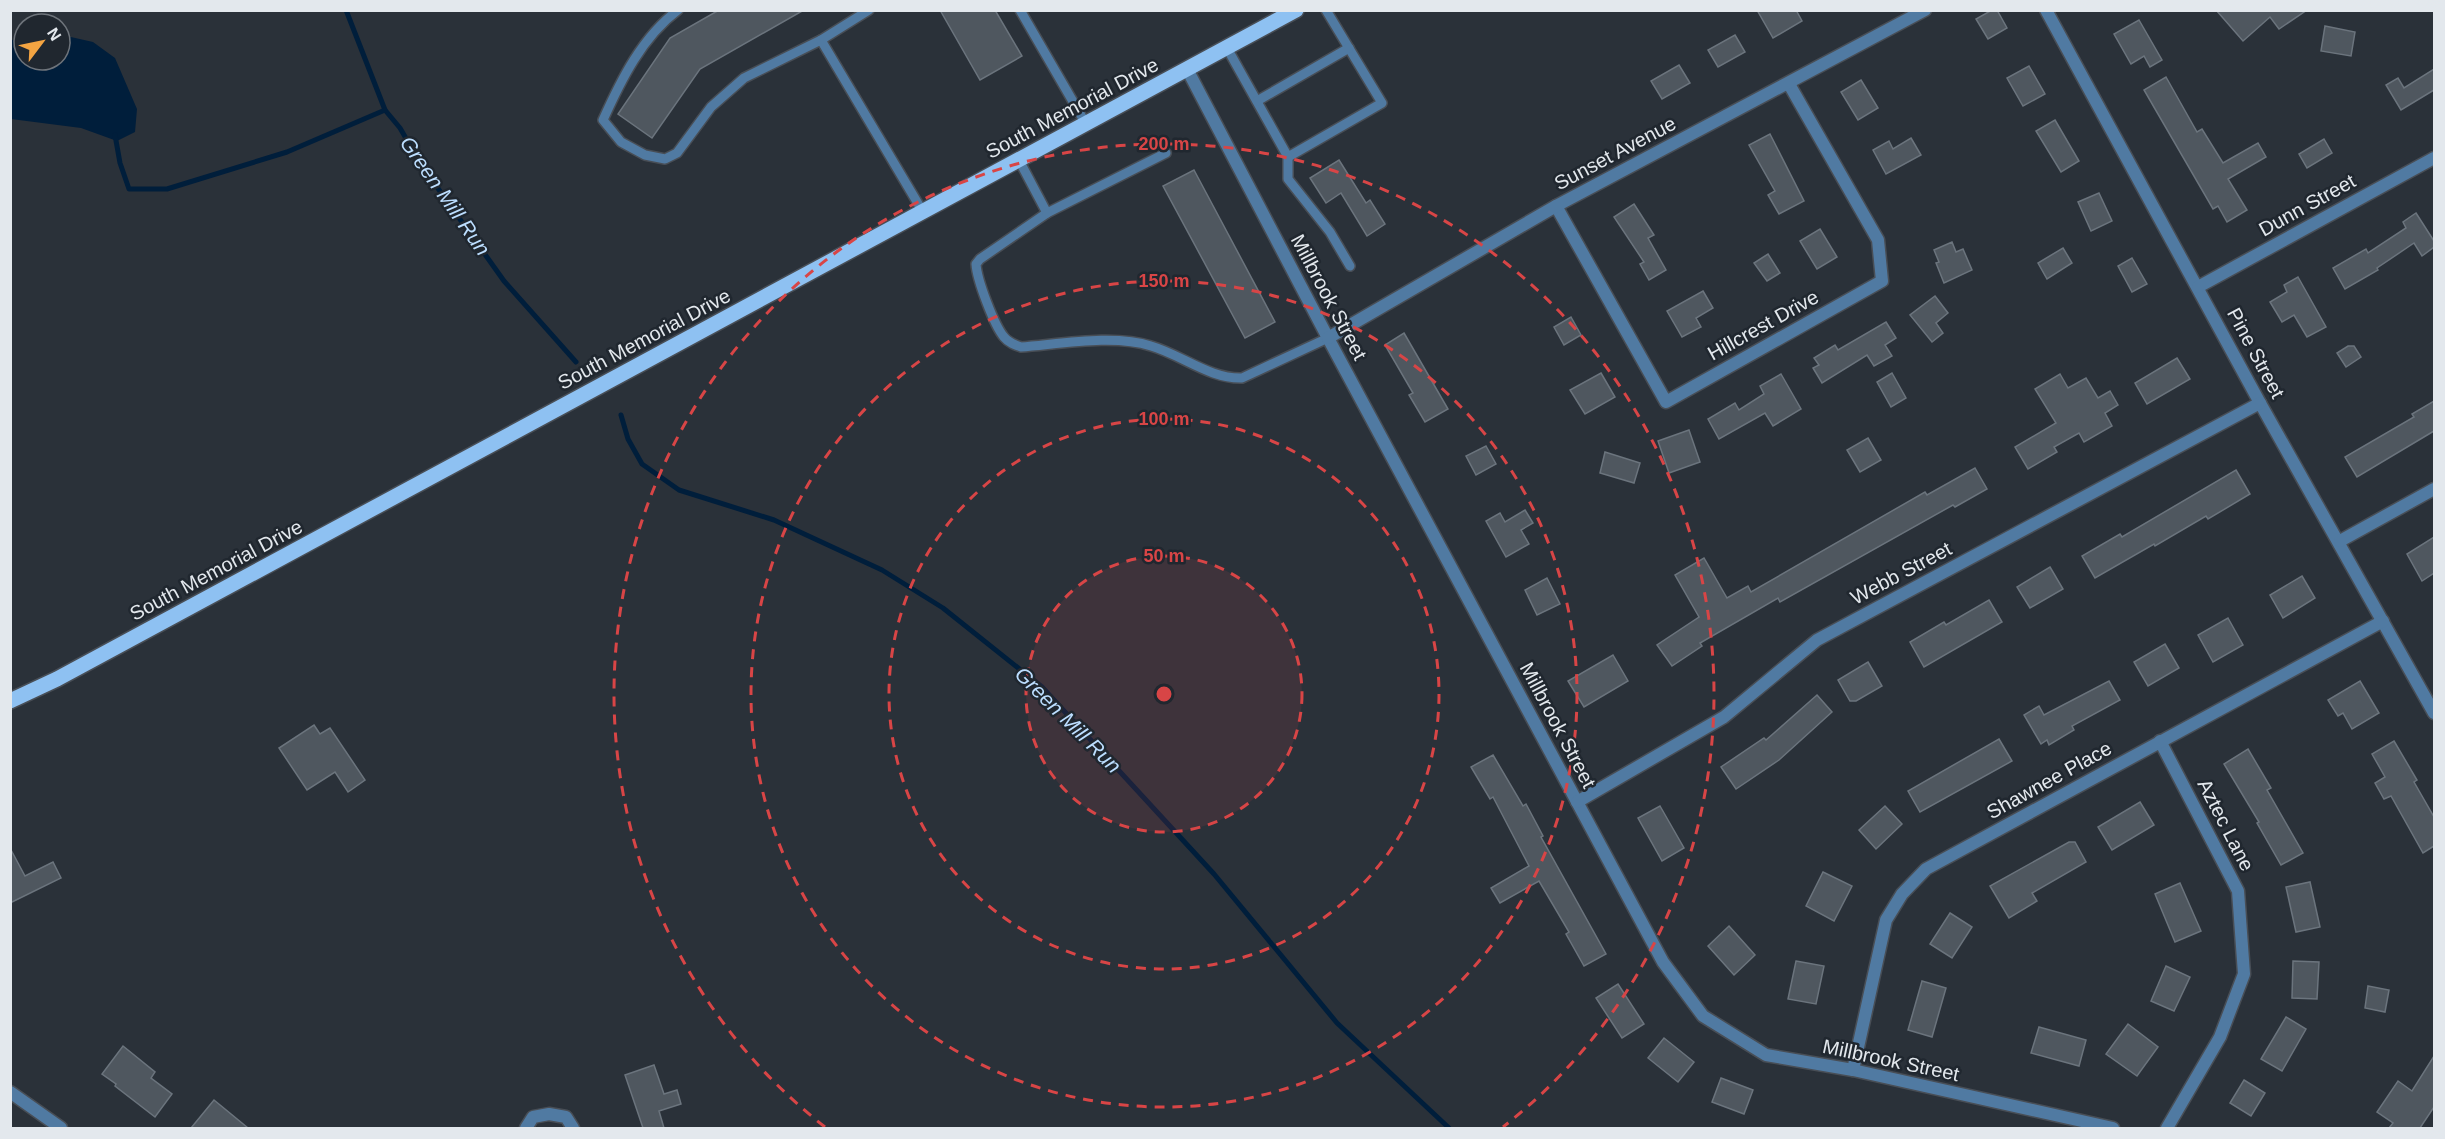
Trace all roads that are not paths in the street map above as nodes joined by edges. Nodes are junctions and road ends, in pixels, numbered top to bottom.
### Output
1 (678, 10) edge
2 (869, 10) edge
3 (1020, 10) edge
4 (1296, 10) edge
5 (1326, 10) edge
6 (1925, 10) edge
7 (2046, 10) edge
8 (821, 40) junction
9 (1227, 48) junction
10 (1349, 48) junction
11 (1187, 69) junction
12 (1790, 84) junction
13 (1257, 101) junction
14 (1086, 124) junction
15 (1166, 153) dead end
16 (1288, 157) junction
17 (2434, 158) edge
18 (1019, 160) junction
19 (1556, 206) junction
20 (923, 212) junction
21 (1047, 213) junction
22 (1350, 266) dead end
23 (2198, 287) junction
24 (1328, 338) junction
25 (2260, 403) junction
26 (2434, 489) edge
27 (2340, 541) junction
28 (2383, 621) junction
29 (10, 701) edge
30 (2434, 713) edge
31 (2160, 741) junction
32 (1577, 802) junction
33 (1852, 1070) junction
34 (10, 1092) edge
35 (60, 1128) edge
36 (525, 1128) edge
37 (573, 1128) edge
38 (2113, 1128) edge
39 (2167, 1128) edge

1 - 8 lane
2 - 8 lane
3 - 14 lane
4 - 9 main road, South Memorial Drive
5 - 10 lane
6 - 12 street, Sunset Avenue
7 - 23 street, Pine Street
8 - 20 lane
9 - 11 main road, South Memorial Drive
9 - 13 lane
10 - 13 lane
10 - 16 lane
11 - 14 main road, South Memorial Drive
11 - 24 street, Millbrook Street
12 - 19 street, Sunset Avenue
12 - 19 street, Hillcrest Drive
13 - 16 lane
14 - 18 main road, South Memorial Drive
15 - 21 lane
16 - 22 lane
17 - 23 street, Dunn Street
18 - 20 main road, South Memorial Drive
18 - 21 lane
19 - 24 street, Sunset Avenue
20 - 29 main road, South Memorial Drive
21 - 24 lane
23 - 25 street, Pine Street
24 - 32 street, Millbrook Street
25 - 27 street, Pine Street
25 - 32 street, Webb Street
26 - 27 street
27 - 28 street, Pine Street
28 - 30 street, Pine Street
28 - 31 street, Shawnee Place
31 - 33 street, Shawnee Place
31 - 39 street, Aztec Lane
32 - 33 street, Millbrook Street
33 - 38 street, Millbrook Street
34 - 35 street
36 - 37 street

